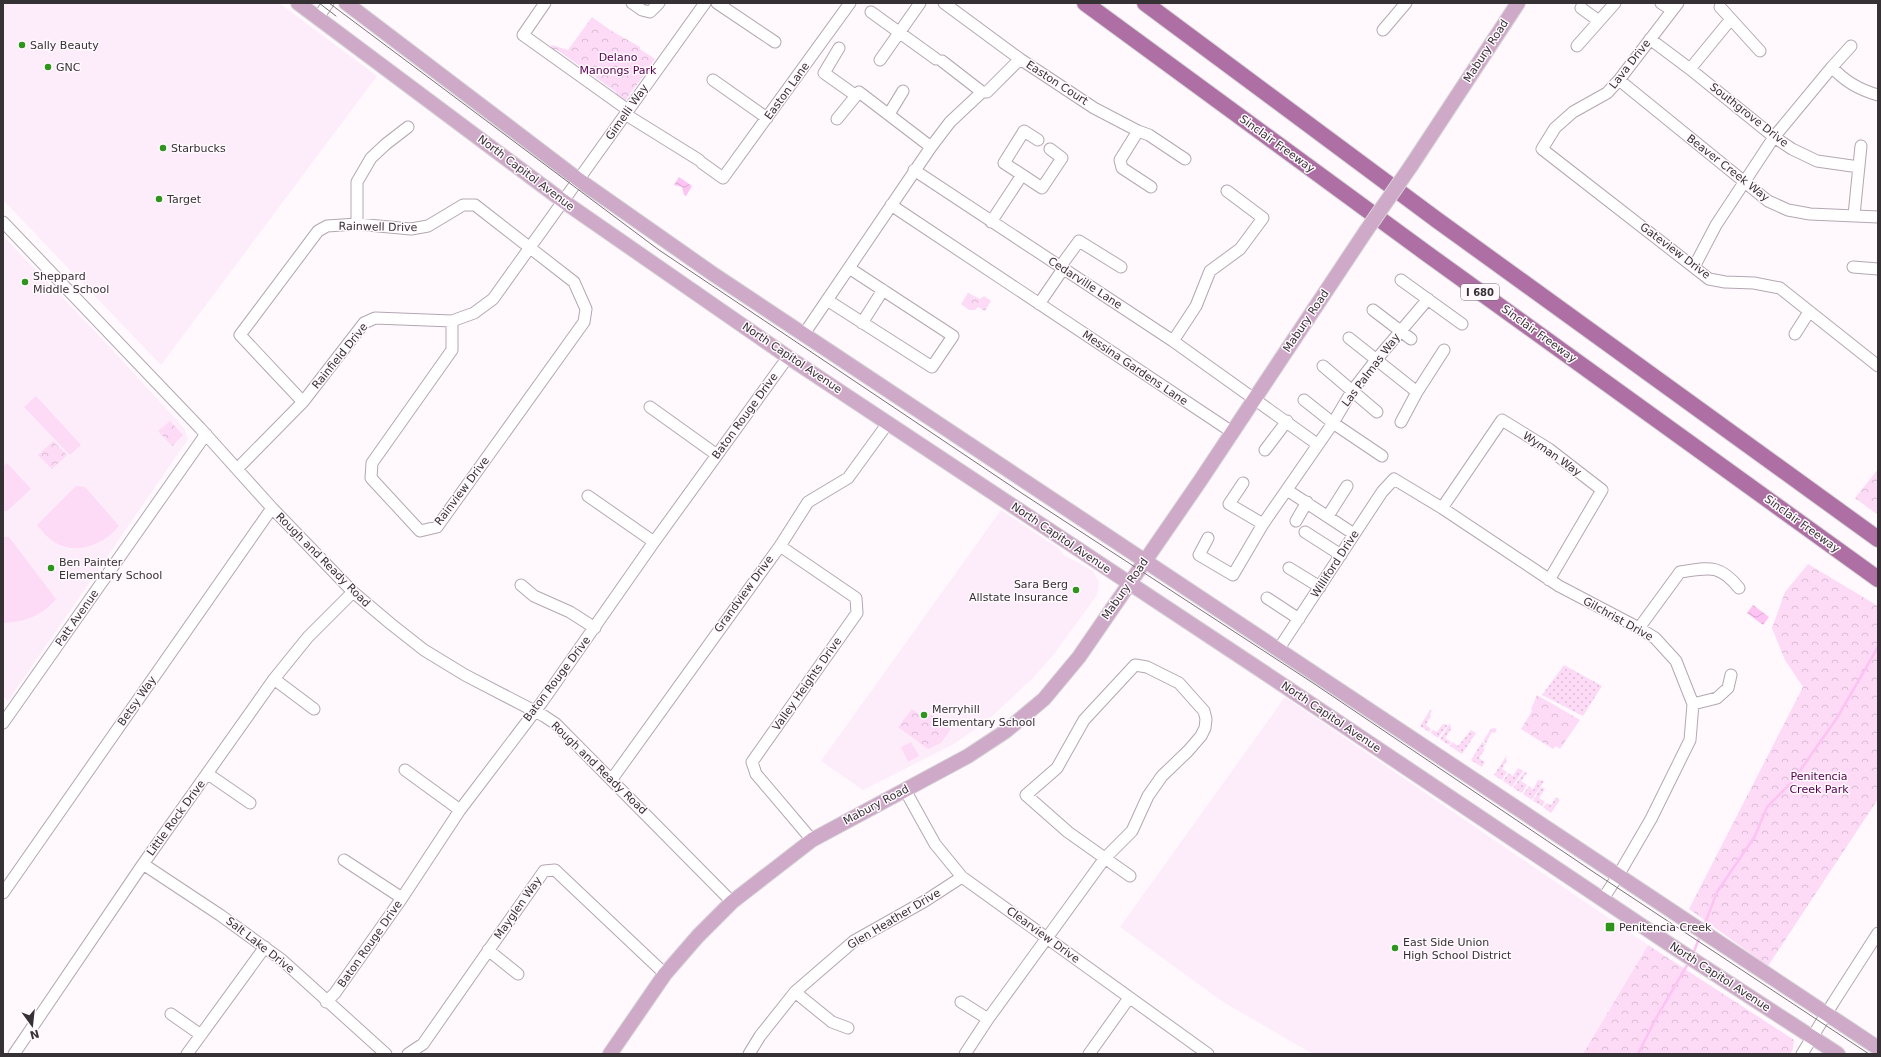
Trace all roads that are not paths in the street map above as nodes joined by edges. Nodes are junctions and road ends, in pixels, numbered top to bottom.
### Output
1 (298, 3) edge
2 (328, 3) edge
3 (346, 3) edge
4 (545, 3) edge
5 (632, 3) edge
6 (659, 3) edge
7 (705, 3) edge
8 (717, 3) edge
9 (850, 3) edge
10 (920, 3) edge
11 (944, 3) edge
12 (1084, 3) edge
13 (1145, 3) edge
14 (1406, 3) edge
15 (1518, 3) edge
16 (1615, 3) edge
17 (1661, 3) edge
18 (1675, 7) edge
19 (1720, 7) dead end
20 (1581, 8) dead end
21 (871, 12) dead end
22 (318, 18) junction
23 (1731, 19) junction
24 (1599, 21) junction
25 (1383, 30) dead end
26 (900, 33) junction
27 (1650, 39) junction
28 (775, 42) dead end
29 (1577, 46) dead end
30 (1851, 46) dead end
31 (839, 48) dead end
32 (1760, 51) dead end
33 (1020, 59) junction
34 (880, 60) dead end
35 (1832, 67) junction
36 (1690, 69) junction
37 (713, 80) dead end
38 (1619, 80) junction
39 (903, 91) dead end
40 (982, 92) junction
41 (855, 95) junction
42 (1878, 95) edge
43 (626, 112) junction
44 (889, 114) junction
45 (767, 118) junction
46 (837, 119) dead end
47 (408, 127) dead end
48 (1138, 131) junction
49 (1774, 137) junction
50 (1038, 140) dead end
51 (1861, 146) dead end
52 (931, 147) junction
53 (1542, 148) joint
54 (1050, 149) dead end
55 (1185, 159) dead end
56 (1859, 167) junction
57 (914, 170) junction
58 (1022, 175) junction
59 (579, 180) junction
60 (1745, 183) junction
61 (1151, 187) dead end
62 (1227, 190) dead end
63 (563, 201) junction
64 (891, 205) junction
65 (1854, 215) junction
66 (1878, 217) edge
67 (3, 222) edge
68 (991, 222) junction
69 (357, 224) junction
70 (530, 247) junction
71 (1121, 267) dead end
72 (1694, 267) junction
73 (1853, 267) dead end
74 (849, 268) junction
75 (1062, 268) junction
76 (1878, 269) edge
77 (1401, 280) dead end
78 (883, 290) junction
79 (827, 300) junction
80 (1428, 300) junction
81 (1039, 304) junction
82 (586, 309) joint
83 (1373, 310) dead end
84 (1809, 312) junction
85 (452, 321) junction
86 (862, 322) junction
87 (1462, 324) dead end
88 (1401, 330) junction
89 (804, 334) junction
90 (1795, 334) dead end
91 (1349, 338) dead end
92 (1411, 339) dead end
93 (1173, 341) junction
94 (1444, 350) dead end
95 (788, 357) junction
96 (1376, 360) junction
97 (1323, 366) dead end
98 (1878, 366) edge
99 (1352, 391) junction
100 (1417, 392) junction
101 (1255, 398) junction
102 (1304, 400) dead end
103 (303, 402) junction
104 (650, 407) dead end
105 (1377, 412) dead end
106 (1287, 421) junction
107 (1401, 422) dead end
108 (888, 423) junction
109 (1333, 423) junction
110 (1232, 432) junction
111 (206, 434) junction
112 (1317, 444) junction
113 (1265, 450) dead end
114 (717, 456) junction
115 (1382, 456) dead end
116 (237, 469) junction
117 (1394, 479) joint
118 (1243, 483) dead end
119 (1347, 486) dead end
120 (1288, 490) junction
121 (588, 496) dead end
122 (1307, 502) junction
123 (272, 508) junction
124 (1442, 508) junction
125 (1328, 516) junction
126 (1296, 521) dead end
127 (1263, 524) junction
128 (1305, 532) dead end
129 (1354, 534) junction
130 (1208, 538) dead end
131 (1878, 539) edge
132 (654, 542) junction
133 (780, 546) junction
134 (1341, 555) junction
135 (1146, 560) junction
136 (1289, 568) dead end
137 (1878, 579) edge
138 (1549, 580) junction
139 (1129, 583) junction
140 (521, 585) dead end
141 (1320, 587) junction
142 (1740, 588) dead end
143 (353, 592) junction
144 (1267, 598) dead end
145 (1299, 619) junction
146 (595, 628) junction
147 (1639, 628) junction
148 (1278, 650) junction
149 (1730, 674) dead end
150 (274, 679) junction
151 (1693, 704) junction
152 (314, 709) dead end
153 (535, 711) junction
154 (3, 723) edge
155 (404, 770) dead end
156 (208, 774) junction
157 (612, 779) junction
158 (905, 790) junction
159 (250, 803) dead end
160 (460, 810) junction
161 (812, 840) junction
162 (1105, 858) junction
163 (344, 860) dead end
164 (143, 864) junction
165 (1619, 874) junction
166 (1130, 876) dead end
167 (962, 877) junction
168 (3, 893) edge
169 (402, 898) junction
170 (1603, 899) junction
171 (732, 902) junction
172 (1878, 933) edge
173 (1048, 938) junction
174 (265, 947) junction
175 (488, 950) junction
176 (518, 974) dead end
177 (665, 974) junction
178 (796, 992) junction
179 (1129, 998) junction
180 (326, 1002) junction
181 (961, 1002) dead end
182 (1827, 1013) junction
183 (171, 1014) dead end
184 (988, 1019) junction
185 (848, 1028) dead end
186 (201, 1035) junction
187 (1813, 1037) junction
188 (1878, 1048) edge
189 (14, 1054) edge
190 (187, 1054) edge
191 (386, 1054) edge
192 (408, 1054) edge
193 (610, 1054) edge
194 (749, 1054) edge
195 (965, 1054) edge
196 (1089, 1054) edge
197 (1208, 1054) edge
198 (1802, 1054) edge
199 (1838, 1054) edge

1 - 22 main road, North Capitol Avenue
2 - 22 street
3 - 59 main road
4 - 43 street
5 - 6 street
7 - 43 street, Gimelli Way
8 - 28 street
9 - 45 street, Easton Lane
10 - 26 street
11 - 33 street, Easton Court
12 - 137 highway, Sinclair Freeway / I 680
13 - 131 highway, I 680
14 - 25 street
15 - 101 main road, Mabury Road, bridge
16 - 24 street
17 - 18 street
18 - 27 street, Lava Drive
19 - 23 street
20 - 24 street
21 - 26 street
22 - 63 main road, North Capitol Avenue
23 - 32 street
23 - 36 street
24 - 29 street
26 - 34 street
26 - 40 street
27 - 36 street, Southgrove Drive
27 - 38 street, Lava Drive
30 - 35 street
31 - 41 street
33 - 40 street
33 - 48 street, Easton Court
35 - 42 street
35 - 49 street
36 - 49 street, Southgrove Drive
37 - 45 street
38 - 53 street, Lava Drive
38 - 60 street, Beaver Creek Way
39 - 44 street
40 - 52 street
41 - 44 street
41 - 46 street
43 - 45 street, Easton Lane
43 - 59 street, Gimelli Way
44 - 52 street
47 - 69 street
48 - 55 street, Easton Court
48 - 61 street
49 - 56 street, Southgrove Drive
49 - 60 street
50 - 58 street
51 - 56 street
52 - 57 street
53 - 72 street, Gateview Drive
54 - 58 street
56 - 65 street
57 - 64 street
57 - 68 street, Cedarville Lane
58 - 68 street
59 - 63 street, Gimelli Way
59 - 89 main road
60 - 65 street, Beaver Creek Way
60 - 72 street
62 - 93 street
63 - 70 street, Rainfield Drive
63 - 95 main road, North Capitol Avenue
64 - 74 street
64 - 81 street, Messina Gardens Lane
65 - 66 street, Beaver Creek Way
67 - 111 street, Rough and Ready Road
68 - 75 street, Cedarville Lane
69 - 70 street, Rainwell Drive
69 - 103 street, Rainwell Drive
70 - 82 street, Rainwell Drive
70 - 85 street, Rainfield Drive
71 - 75 street
72 - 84 street, Gateview Drive
73 - 76 street
74 - 78 street
74 - 79 street
75 - 81 street
75 - 93 street, Cedarville Lane
77 - 80 street
78 - 86 street
78 - 86 street
79 - 86 street
79 - 89 street
80 - 87 street
80 - 88 street, Las Palmas Way
81 - 110 street, Messina Gardens Lane
82 - 85 street, Rainview Drive
83 - 88 street
84 - 90 street
84 - 98 street, Gateview Drive
85 - 103 street, Rainfield Drive
88 - 92 street
88 - 96 street, Las Palmas Way
89 - 135 main road
91 - 96 street
93 - 101 street, Cedarville Lane
94 - 100 street
95 - 108 main road, North Capitol Avenue
95 - 114 street, Baton Rouge Drive
96 - 99 street, Las Palmas Way
96 - 100 street
97 - 99 street
99 - 105 street
99 - 109 street, Las Palmas Way
100 - 107 street
101 - 106 street
101 - 110 main road, Mabury Road
102 - 109 street
103 - 116 street, Rainfield Drive
104 - 114 street
106 - 112 street
106 - 113 street
108 - 133 street, Grandview Drive
108 - 139 main road, North Capitol Avenue
109 - 112 street, Las Palmas Way
109 - 115 street
110 - 135 main road, Mabury Road
111 - 116 street, Rough and Ready Road
111 - 154 street, Patt Avenue
112 - 120 street, Las Palmas Way
114 - 132 street, Baton Rouge Drive
116 - 123 street, Rough and Ready Road
117 - 124 street, Gilchrist Drive
117 - 129 street, Williford Drive
118 - 127 street
119 - 125 street
120 - 122 street
120 - 127 street, Las Palmas Way
121 - 132 street
122 - 125 street
122 - 126 street
123 - 143 street, Rough and Ready Road
123 - 168 street, Betsy Way
124 - 138 street, Gilchrist Drive
124 - 138 street, Wyman Way
125 - 129 street
127 - 130 street, Las Palmas Way
128 - 134 street
129 - 134 street, Williford Drive
132 - 146 street, Baton Rouge Drive
133 - 157 street, Grandview Drive
133 - 161 street, Valley Heights Drive
134 - 141 street, Williford Drive
135 - 139 main road, Mabury Road
135 - 148 main road
136 - 141 street
138 - 147 street, Gilchrist Drive
139 - 158 main road, Mabury Road
139 - 170 main road, North Capitol Avenue
140 - 146 street
141 - 145 street, Williford Drive
142 - 147 street
143 - 150 street, Little Rock Drive
143 - 153 street, Rough and Ready Road
144 - 145 street
145 - 148 street, Williford Drive
146 - 153 street, Baton Rouge Drive
147 - 151 street, Gilchrist Drive
148 - 165 main road
149 - 151 street
150 - 152 street
150 - 156 street, Little Rock Drive
151 - 165 street, Gilchrist Drive
153 - 157 street, Rough and Ready Road
153 - 160 street, Baton Rouge Drive
155 - 160 street
156 - 159 street
156 - 164 street, Little Rock Drive
157 - 171 street, Rough and Ready Road
158 - 161 main road, Mabury Road
158 - 167 street, Clearview Drive
160 - 169 street, Baton Rouge Drive
161 - 171 main road, Mabury Road
162 - 162 street
162 - 166 street
162 - 173 street
163 - 169 street
164 - 174 street, Salt Lake Drive
164 - 189 street, Little Rock Drive
165 - 170 street, Gilchrist Drive
165 - 182 main road
167 - 173 street, Clearview Drive
167 - 178 street, Glen Heather Drive
169 - 180 street, Baton Rouge Drive
170 - 187 main road, North Capitol Avenue
171 - 177 main road, Mabury Road
172 - 182 street
173 - 179 street, Clearview Drive
173 - 184 street
174 - 180 street, Salt Lake Drive
174 - 186 street
175 - 176 street
175 - 177 street, Mayglen Way
175 - 192 street, Mayglen Way
177 - 193 main road, Mabury Road
178 - 185 street
178 - 194 street, Glen Heather Drive
179 - 196 street
179 - 197 street, Clearview Drive
180 - 191 street, Salt Lake Drive
181 - 184 street
182 - 187 street
182 - 188 main road
183 - 186 street
184 - 195 street
186 - 190 street
187 - 198 street
187 - 199 main road, North Capitol Avenue

